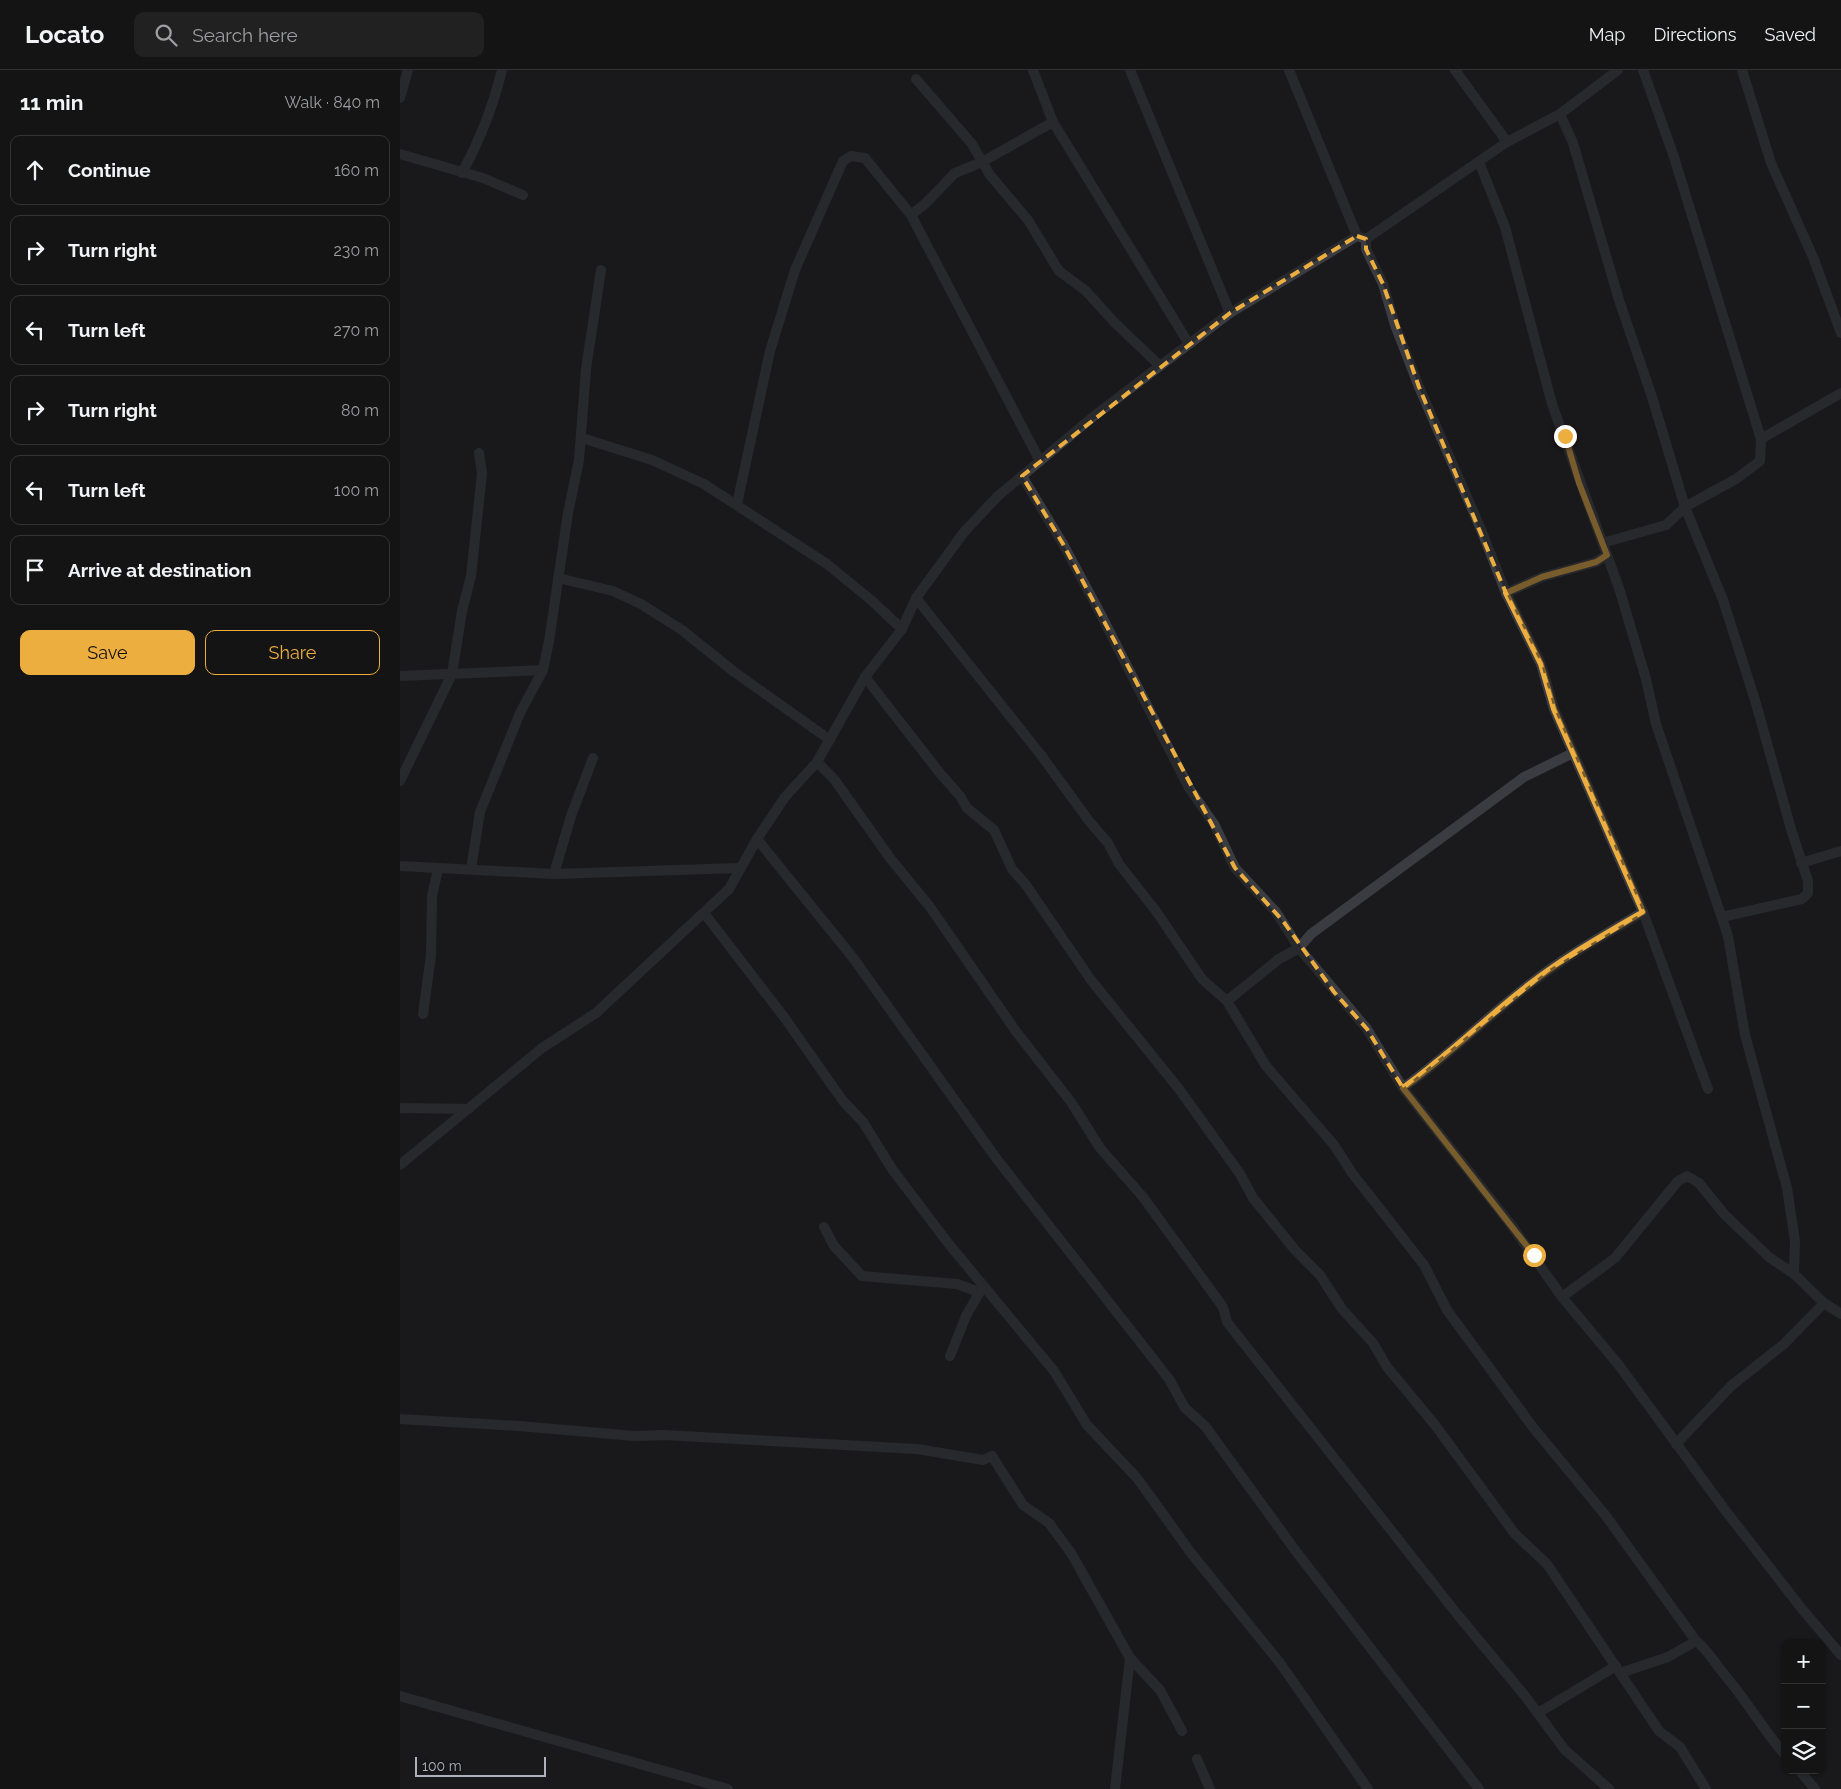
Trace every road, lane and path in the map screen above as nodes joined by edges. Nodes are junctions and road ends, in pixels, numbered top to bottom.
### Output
1 (408, 70) edge
2 (502, 70) edge
3 (1033, 70) edge
4 (1130, 70) edge
5 (1289, 70) edge
6 (1455, 70) edge
7 (1618, 70) edge
8 (1643, 70) edge
9 (1742, 70) edge
10 (916, 79) dead end
11 (400, 98) edge
12 (1560, 114) junction
13 (1053, 122) junction
14 (1507, 142) junction
15 (400, 154) edge
16 (982, 162) junction
17 (1479, 162) junction
18 (462, 173) junction
19 (523, 195) dead end
20 (910, 215) junction
21 (1361, 237) junction
22 (600, 270) dead end
23 (1230, 313) junction
24 (1841, 333) edge
25 (1189, 344) junction
26 (1160, 366) junction
27 (1841, 393) edge
28 (582, 438) junction
29 (1761, 439) junction
30 (479, 453) dead end
31 (1040, 461) junction
32 (1022, 476) junction
33 (737, 504) junction
34 (1684, 507) junction
35 (1602, 543) junction
36 (1607, 555) junction
37 (558, 578) junction
38 (1506, 593) junction
39 (916, 598) junction
40 (902, 629) junction
41 (543, 670) junction
42 (452, 674) junction
43 (400, 676) edge
44 (865, 677) junction
45 (830, 740) junction
46 (1573, 753) junction
47 (593, 758) dead end
48 (817, 762) junction
49 (400, 781) edge
50 (757, 839) junction
51 (1841, 851) edge
52 (1801, 863) junction
53 (400, 866) edge
54 (740, 868) junction
55 (438, 869) junction
56 (471, 869) junction
57 (554, 874) junction
58 (1643, 912) junction
59 (704, 913) junction
60 (1722, 917) junction
61 (1299, 948) junction
62 (1227, 1001) junction
63 (423, 1014) dead end
64 (1403, 1088) junction
65 (1708, 1090) dead end
66 (400, 1108) edge
67 (469, 1108) junction
68 (400, 1165) edge
69 (824, 1227) dead end
70 (1794, 1274) junction
71 (981, 1289) junction
72 (1562, 1297) junction
73 (1824, 1304) junction
74 (1841, 1314) edge
75 (950, 1356) dead end
76 (400, 1419) edge
77 (1676, 1444) junction
78 (1696, 1641) junction
79 (1841, 1655) edge
80 (1130, 1658) junction
81 (1618, 1670) junction
82 (400, 1696) edge
83 (1538, 1713) junction
84 (1182, 1732) dead end
85 (1781, 1750) edge
86 (1197, 1759) dead end
87 (1802, 1774) edge
88 (728, 1789) edge
89 (1115, 1789) edge
90 (1210, 1789) edge
91 (1368, 1789) edge
92 (1479, 1789) edge
93 (1609, 1789) edge
94 (1706, 1789) edge
95 (1815, 1789) edge

1 - 11 street
2 - 18 street
3 - 13 street
4 - 23 street
5 - 21 street
6 - 14 street
7 - 12 street
8 - 29 street
9 - 24 street
10 - 16 street
12 - 14 street
12 - 34 street
13 - 16 street
13 - 25 street
14 - 17 street
15 - 18 street
16 - 20 street
16 - 26 street
17 - 21 street
17 - 35 street
18 - 19 street
20 - 31 street
20 - 33 street
21 - 23 street
21 - 38 street
22 - 28 street
23 - 25 street
25 - 26 street
26 - 31 street
27 - 29 street
28 - 33 street
28 - 37 street
29 - 34 street
30 - 42 street
31 - 32 street
32 - 39 street
32 - 61 street
33 - 40 street
34 - 35 street
34 - 52 street
35 - 36 street
36 - 38 street
36 - 60 street
37 - 41 street
37 - 45 street
38 - 46 street
39 - 40 street
39 - 62 street
40 - 44 street
41 - 42 street
41 - 56 street
42 - 43 street
42 - 49 street
44 - 45 street
44 - 81 street
45 - 48 street
46 - 58 street
46 - 61 street
47 - 57 street
48 - 50 street
48 - 83 street
50 - 54 street
50 - 92 street
51 - 52 street
52 - 60 street
53 - 55 street
54 - 57 street
54 - 59 street
55 - 56 street
55 - 63 street
56 - 57 street
58 - 64 street
58 - 65 street
59 - 67 street
59 - 71 street
60 - 70 street
61 - 62 street
61 - 64 street
62 - 78 street
64 - 72 street
66 - 67 street
67 - 68 street
69 - 71 street
70 - 72 street
70 - 73 street
71 - 75 street
71 - 91 street
72 - 77 street
73 - 74 street
73 - 77 street
76 - 80 street
77 - 79 street
78 - 81 street
78 - 85 street
80 - 84 street
80 - 89 street
81 - 83 street
81 - 94 street
82 - 88 street
83 - 93 street
86 - 90 street
87 - 95 street

